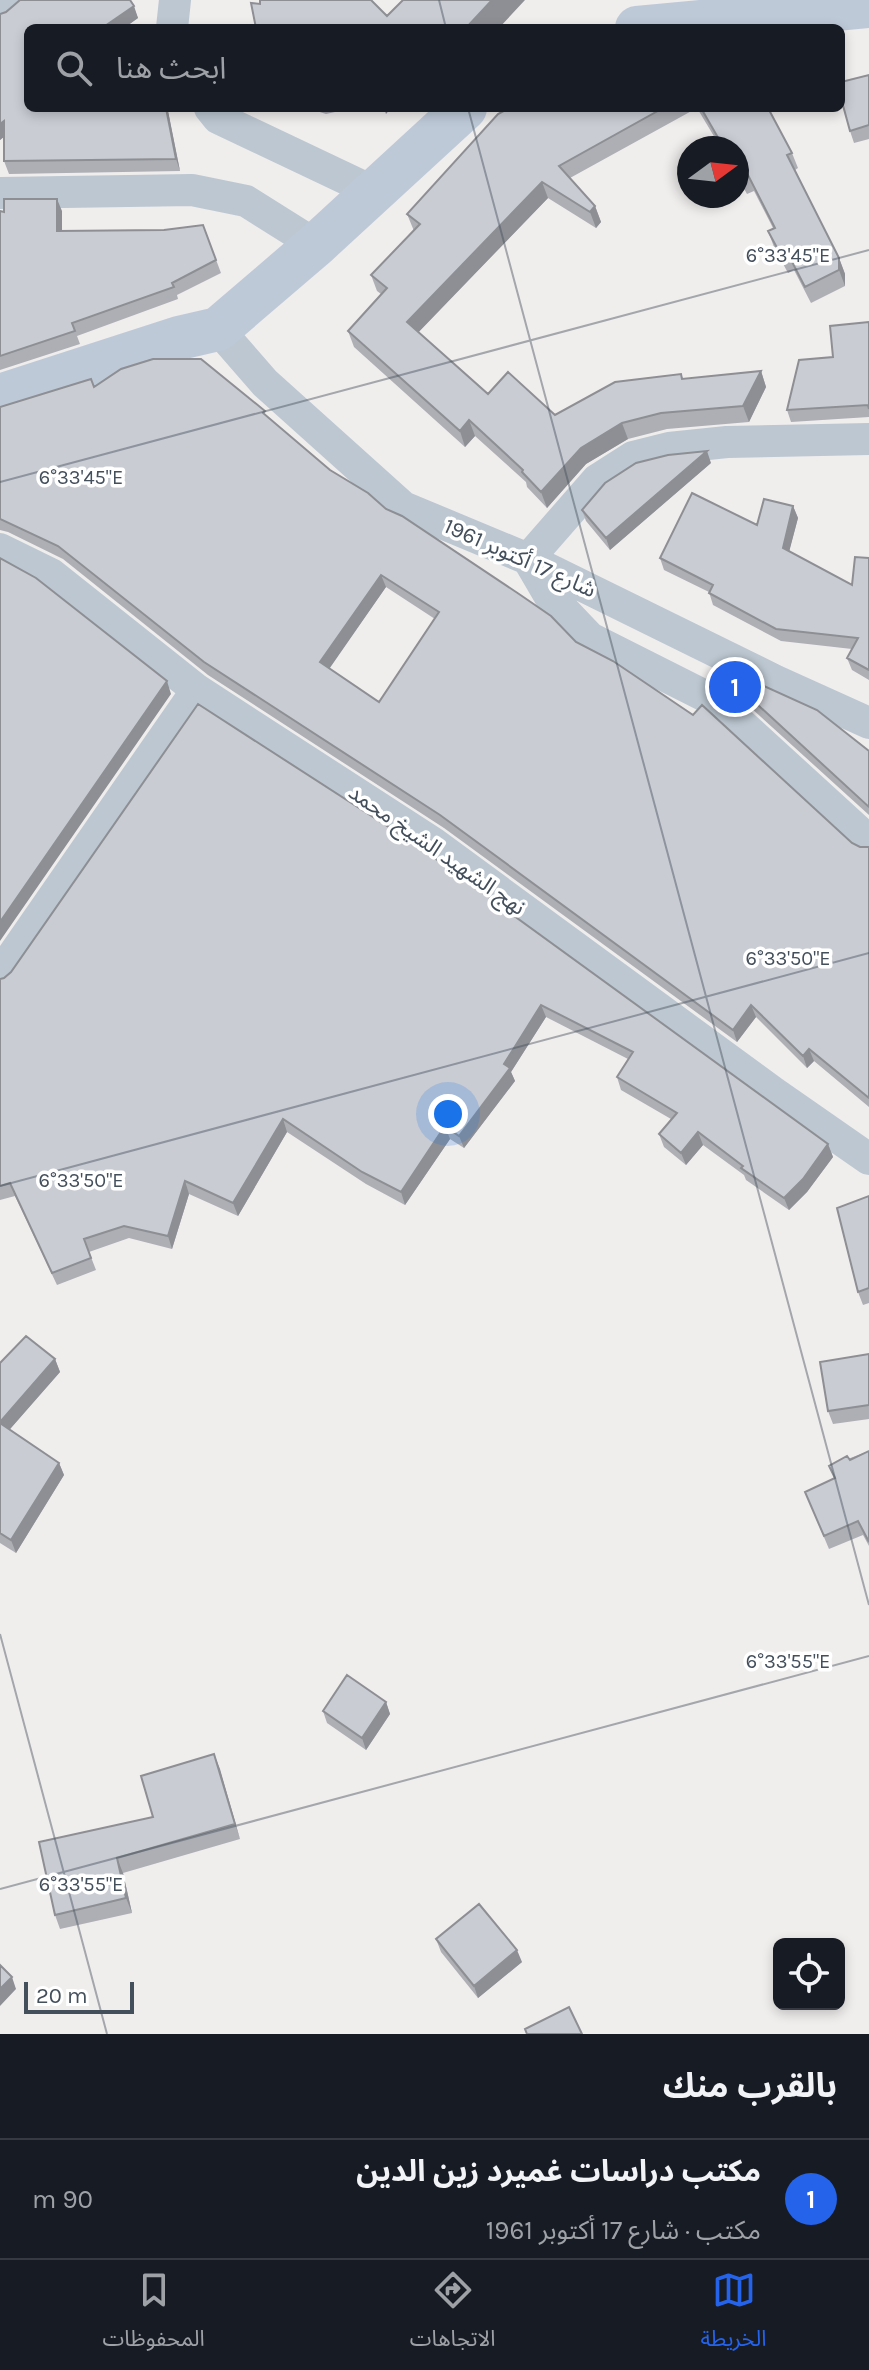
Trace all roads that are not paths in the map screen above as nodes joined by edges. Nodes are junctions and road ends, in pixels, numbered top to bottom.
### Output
1 (12, 0) edge
2 (175, 0) edge
3 (869, 6) edge
4 (0, 9) edge
5 (172, 24) edge
6 (679, 24) edge
7 (213, 112) edge
8 (461, 112) edge
9 (372, 191) junction
10 (0, 193) edge
11 (316, 245) junction
12 (218, 329) junction
13 (0, 396) edge
14 (869, 439) edge
15 (0, 549) edge
16 (528, 559) junction
17 (197, 690) junction
18 (869, 723) edge
19 (869, 841) edge
20 (0, 974) edge
21 (869, 1159) edge

1 - 4 street
2 - 5 street
3 - 6 main road
7 - 9 street
8 - 9 main road
9 - 11 main road
10 - 11 street
11 - 12 main road
12 - 13 main road
12 - 16 street, شارع 17 أكتوبر 1961
14 - 16 street
15 - 17 street, نهج الشهيد الشيخ محمد
16 - 18 street, شارع 17 أكتوبر 1961
16 - 19 street
17 - 20 street
17 - 21 street, نهج الشهيد الشيخ محمد

